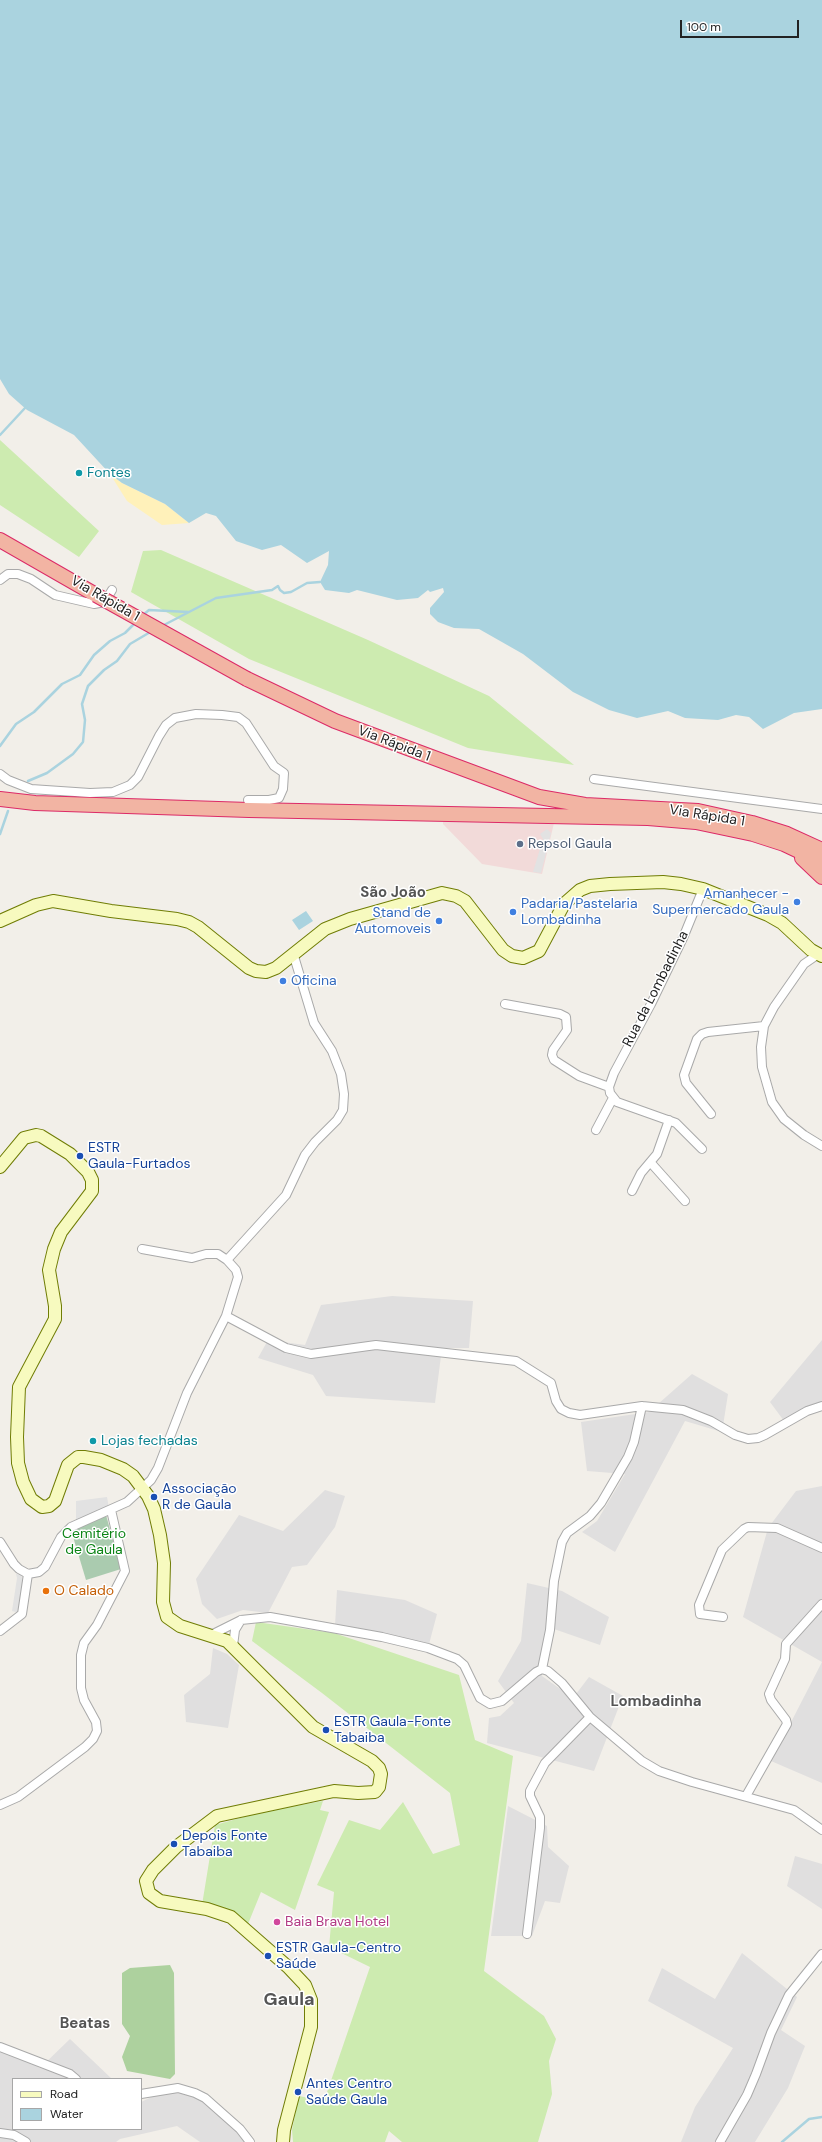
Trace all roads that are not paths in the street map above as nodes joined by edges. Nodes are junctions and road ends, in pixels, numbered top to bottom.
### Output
1 (0, 540) edge
2 (0, 580) edge
3 (112, 590) dead end
4 (0, 774) edge
5 (594, 779) dead end
6 (0, 799) edge
7 (248, 800) dead end
8 (822, 809) edge
9 (784, 844) junction
10 (822, 850) edge
11 (822, 862) edge
12 (822, 877) edge
13 (703, 889) junction
14 (0, 921) edge
15 (293, 953) junction
16 (820, 955) edge
17 (505, 1004) dead end
18 (764, 1026) junction
19 (609, 1087) junction
20 (613, 1098) junction
21 (711, 1114) dead end
22 (670, 1120) junction
23 (596, 1130) dead end
24 (822, 1146) edge
25 (702, 1149) dead end
26 (650, 1163) junction
27 (0, 1167) edge
28 (632, 1191) dead end
29 (685, 1201) dead end
30 (142, 1249) dead end
31 (227, 1260) junction
32 (226, 1316) junction
33 (642, 1406) junction
34 (822, 1406) edge
35 (144, 1488) junction
36 (111, 1510) junction
37 (0, 1542) edge
38 (822, 1548) edge
39 (28, 1574) junction
40 (822, 1604) edge
41 (724, 1617) dead end
42 (241, 1620) junction
43 (0, 1631) edge
44 (211, 1635) junction
45 (233, 1646) junction
46 (542, 1669) junction
47 (590, 1717) junction
48 (746, 1796) junction
49 (0, 1806) edge
50 (822, 1830) edge
51 (527, 1934) dead end
52 (822, 1954) edge
53 (0, 2048) edge
54 (75, 2078) edge
55 (142, 2094) edge
56 (0, 2133) edge
57 (26, 2142) edge
58 (250, 2142) edge
59 (283, 2142) edge
60 (720, 2142) edge

1 - 10 highway, Via Rápida 1, bridge
2 - 3 street
4 - 7 street
5 - 8 street
6 - 9 highway, Via Rápida 1
9 - 11 highway, Via Rápida 1
9 - 12 highway
13 - 15 main road
13 - 16 main road
13 - 19 street, Rua da Lombadinha
14 - 15 main road
15 - 31 street
16 - 18 street
17 - 19 street
18 - 21 street
18 - 24 street
19 - 20 street
20 - 22 street
20 - 23 street
22 - 25 street
22 - 26 street
26 - 28 street
26 - 29 street
27 - 35 main road
30 - 31 street
31 - 32 street
32 - 33 street
32 - 35 street
33 - 34 street
33 - 46 street
35 - 36 street
35 - 44 main road
36 - 39 street
36 - 49 street
37 - 39 street
38 - 41 street
39 - 43 street
40 - 48 street
42 - 44 street
42 - 45 street
42 - 46 street
44 - 45 main road
45 - 59 main road
46 - 47 street
47 - 48 street
47 - 51 street
48 - 50 street
52 - 60 street
53 - 54 street
55 - 58 street
56 - 57 street

